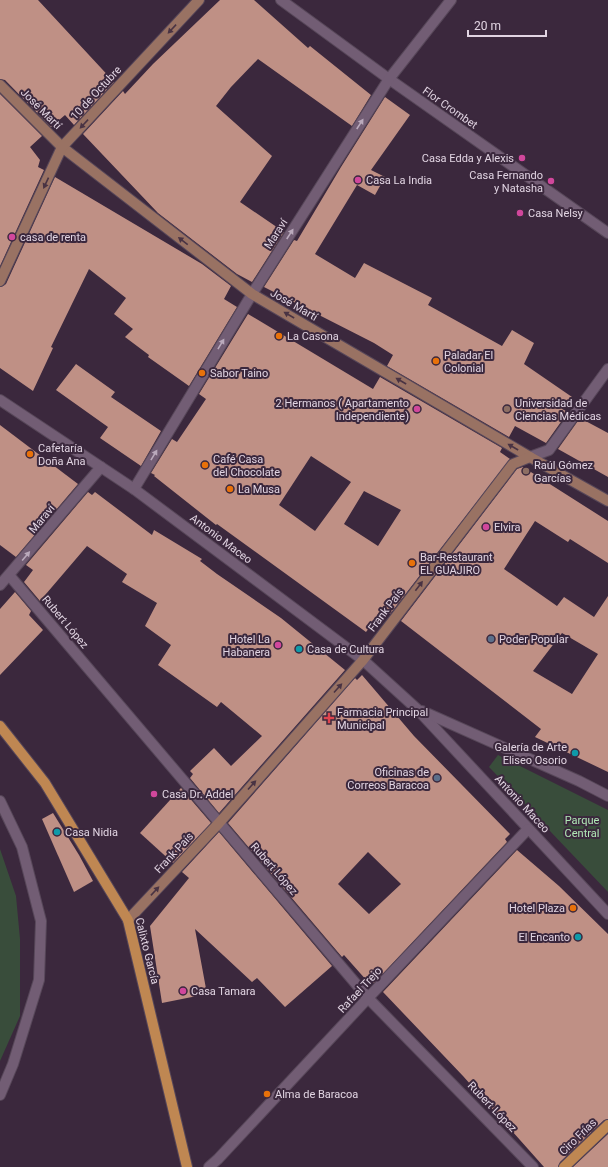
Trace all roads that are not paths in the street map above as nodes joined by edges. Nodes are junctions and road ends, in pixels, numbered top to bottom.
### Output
1 (199, 0) edge
2 (281, 0) edge
3 (451, 0) edge
4 (389, 79) junction
5 (0, 85) edge
6 (62, 147) junction
7 (608, 233) edge
8 (0, 282) edge
9 (252, 294) junction
10 (608, 369) edge
11 (0, 400) edge
12 (530, 457) junction
13 (101, 467) junction
14 (134, 489) junction
15 (608, 501) edge
16 (9, 575) junction
17 (0, 585) edge
18 (363, 660) junction
19 (418, 710) junction
20 (0, 726) edge
21 (608, 796) edge
22 (0, 801) edge
23 (219, 823) junction
24 (528, 829) junction
25 (608, 914) edge
26 (128, 920) junction
27 (368, 998) junction
28 (0, 1095) edge
29 (608, 1125) edge
30 (187, 1167) edge
31 (209, 1167) edge
32 (533, 1167) edge
33 (564, 1167) edge

1 -> 6 main road, 10 de Octubre
2 - 4 street, Flor Crombet
3 - 4 street, Maraví
4 - 7 street, Flor Crombet
9 -> 4 street, Maraví
5 - 6 main road, José Martí
6 -> 8 main road, 10 de Octubre
9 -> 6 main road, José Martí
12 -> 9 main road, José Martí
14 -> 9 street, Maraví
10 - 12 street, Frank País
11 - 13 street, Antonio Maceo
12 - 15 main road, José Martí
18 -> 12 main road, Frank País
13 - 14 street, Antonio Maceo
16 -> 13 street, Maraví
14 - 18 street, Antonio Maceo
16 - 17 street, Maraví
16 - 23 street, Rubert López
18 - 19 street, Antonio Maceo
23 -> 18 main road, Frank País
19 - 21 street, Antonio Maceo
19 - 24 street, Antonio Maceo
20 - 26 main road, Calixto García
22 - 28 street
26 -> 23 main road, Frank País
23 - 27 street, Rubert López
24 - 25 street, Antonio Maceo
24 - 27 street, Rafael Trejo
26 - 30 main road, Calixto García
27 - 31 street, Rafael Trejo
27 - 32 street, Rubert López
29 - 33 main road, Ciro Frías

